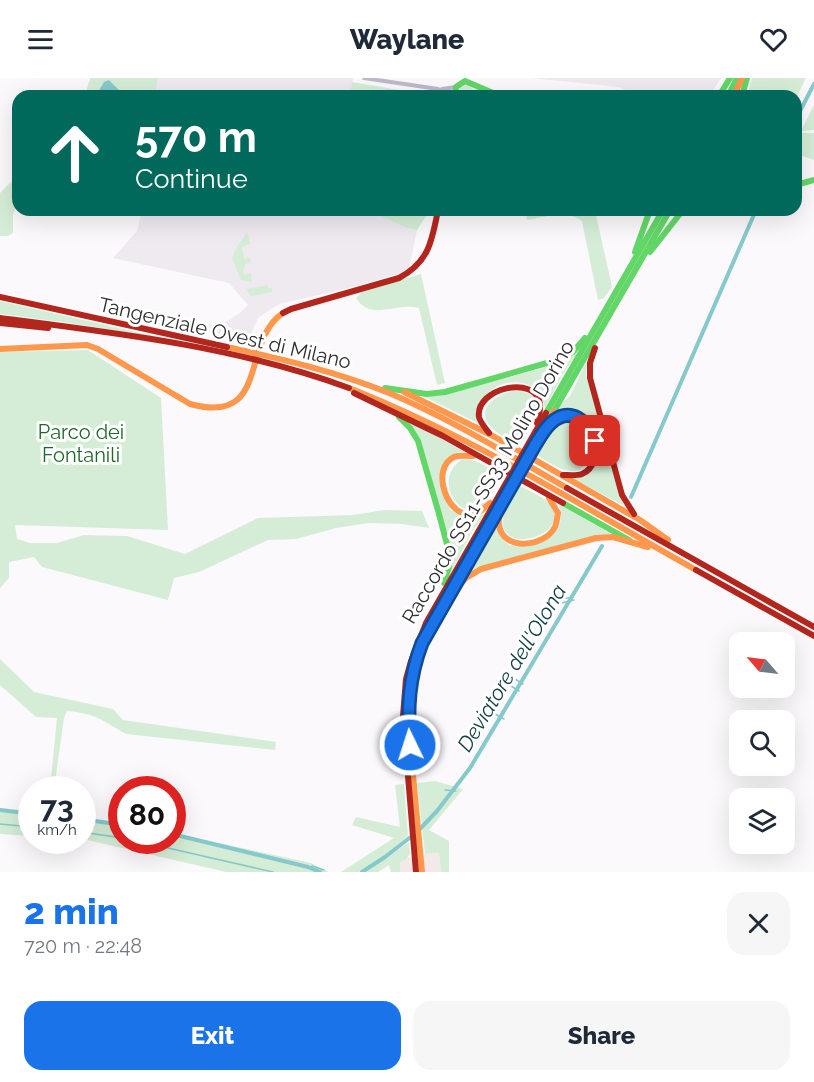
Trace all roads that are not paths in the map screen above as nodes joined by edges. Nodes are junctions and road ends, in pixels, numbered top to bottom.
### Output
1 (364, 78) edge
2 (459, 83) edge
3 (474, 86) edge
4 (438, 89) joint
5 (437, 216) edge
6 (648, 216) edge
7 (659, 216) edge
8 (667, 216) edge
9 (678, 216) edge
10 (629, 268) junction
11 (626, 286) junction
12 (0, 292) edge
13 (621, 295) junction
14 (0, 297) edge
15 (33, 303) junction
16 (603, 314) junction
17 (0, 318) edge
18 (0, 323) edge
19 (81, 329) junction
20 (0, 349) edge
21 (332, 382) junction
22 (369, 385) junction
23 (404, 392) junction
24 (395, 414) junction
25 (493, 436) junction
26 (531, 445) junction
27 (481, 458) junction
28 (557, 473) junction
29 (508, 486) junction
30 (546, 494) junction
31 (640, 520) junction
32 (629, 540) junction
33 (665, 553) junction
34 (691, 558) junction
35 (435, 611) junction
36 (814, 627) edge
37 (814, 636) edge
38 (416, 840) junction
39 (416, 872) edge
40 (422, 872) edge

1 - 4 street
2 - 3 main road
2 - 4 street
5 - 20 main road
6 - 10 main road
7 - 10 main road, Raccordo SS11-SS33 Molino Dorino
8 - 11 main road, Raccordo SS11-SS33 Molino Dorino
9 - 11 main road
10 - 16 main road, Raccordo SS11-SS33 Molino Dorino
11 - 13 main road, Raccordo SS11-SS33 Molino Dorino
12 - 15 main road
13 - 26 main road, Raccordo SS11-SS33 Molino Dorino
13 - 31 main road
14 - 15 main road, Tangenziale Ovest di Milano
15 - 22 main road, Tangenziale Ovest di Milano
16 - 23 main road
16 - 26 main road, Raccordo SS11-SS33 Molino Dorino
17 - 19 main road, Tangenziale Ovest di Milano
18 - 19 main road
19 - 21 main road, Tangenziale Ovest di Milano
21 - 24 main road
21 - 33 main road, Tangenziale Ovest di Milano
22 - 23 main road
22 - 34 main road, Tangenziale Ovest di Milano
23 - 25 main road
24 - 27 main road
24 - 35 main road
25 - 26 main road
25 - 28 main road
26 - 28 main road
26 - 29 main road, Raccordo SS11-SS33 Molino Dorino
27 - 29 main road
27 - 30 main road
28 - 31 main road
29 - 30 main road
29 - 35 main road, Raccordo SS11-SS33 Molino Dorino
30 - 32 main road
31 - 34 main road
32 - 33 main road
32 - 35 main road
33 - 37 main road, Tangenziale Ovest di Milano
34 - 36 main road, Tangenziale Ovest di Milano
35 - 38 main road, Raccordo SS11-SS33 Molino Dorino
38 - 39 main road
38 - 40 main road

